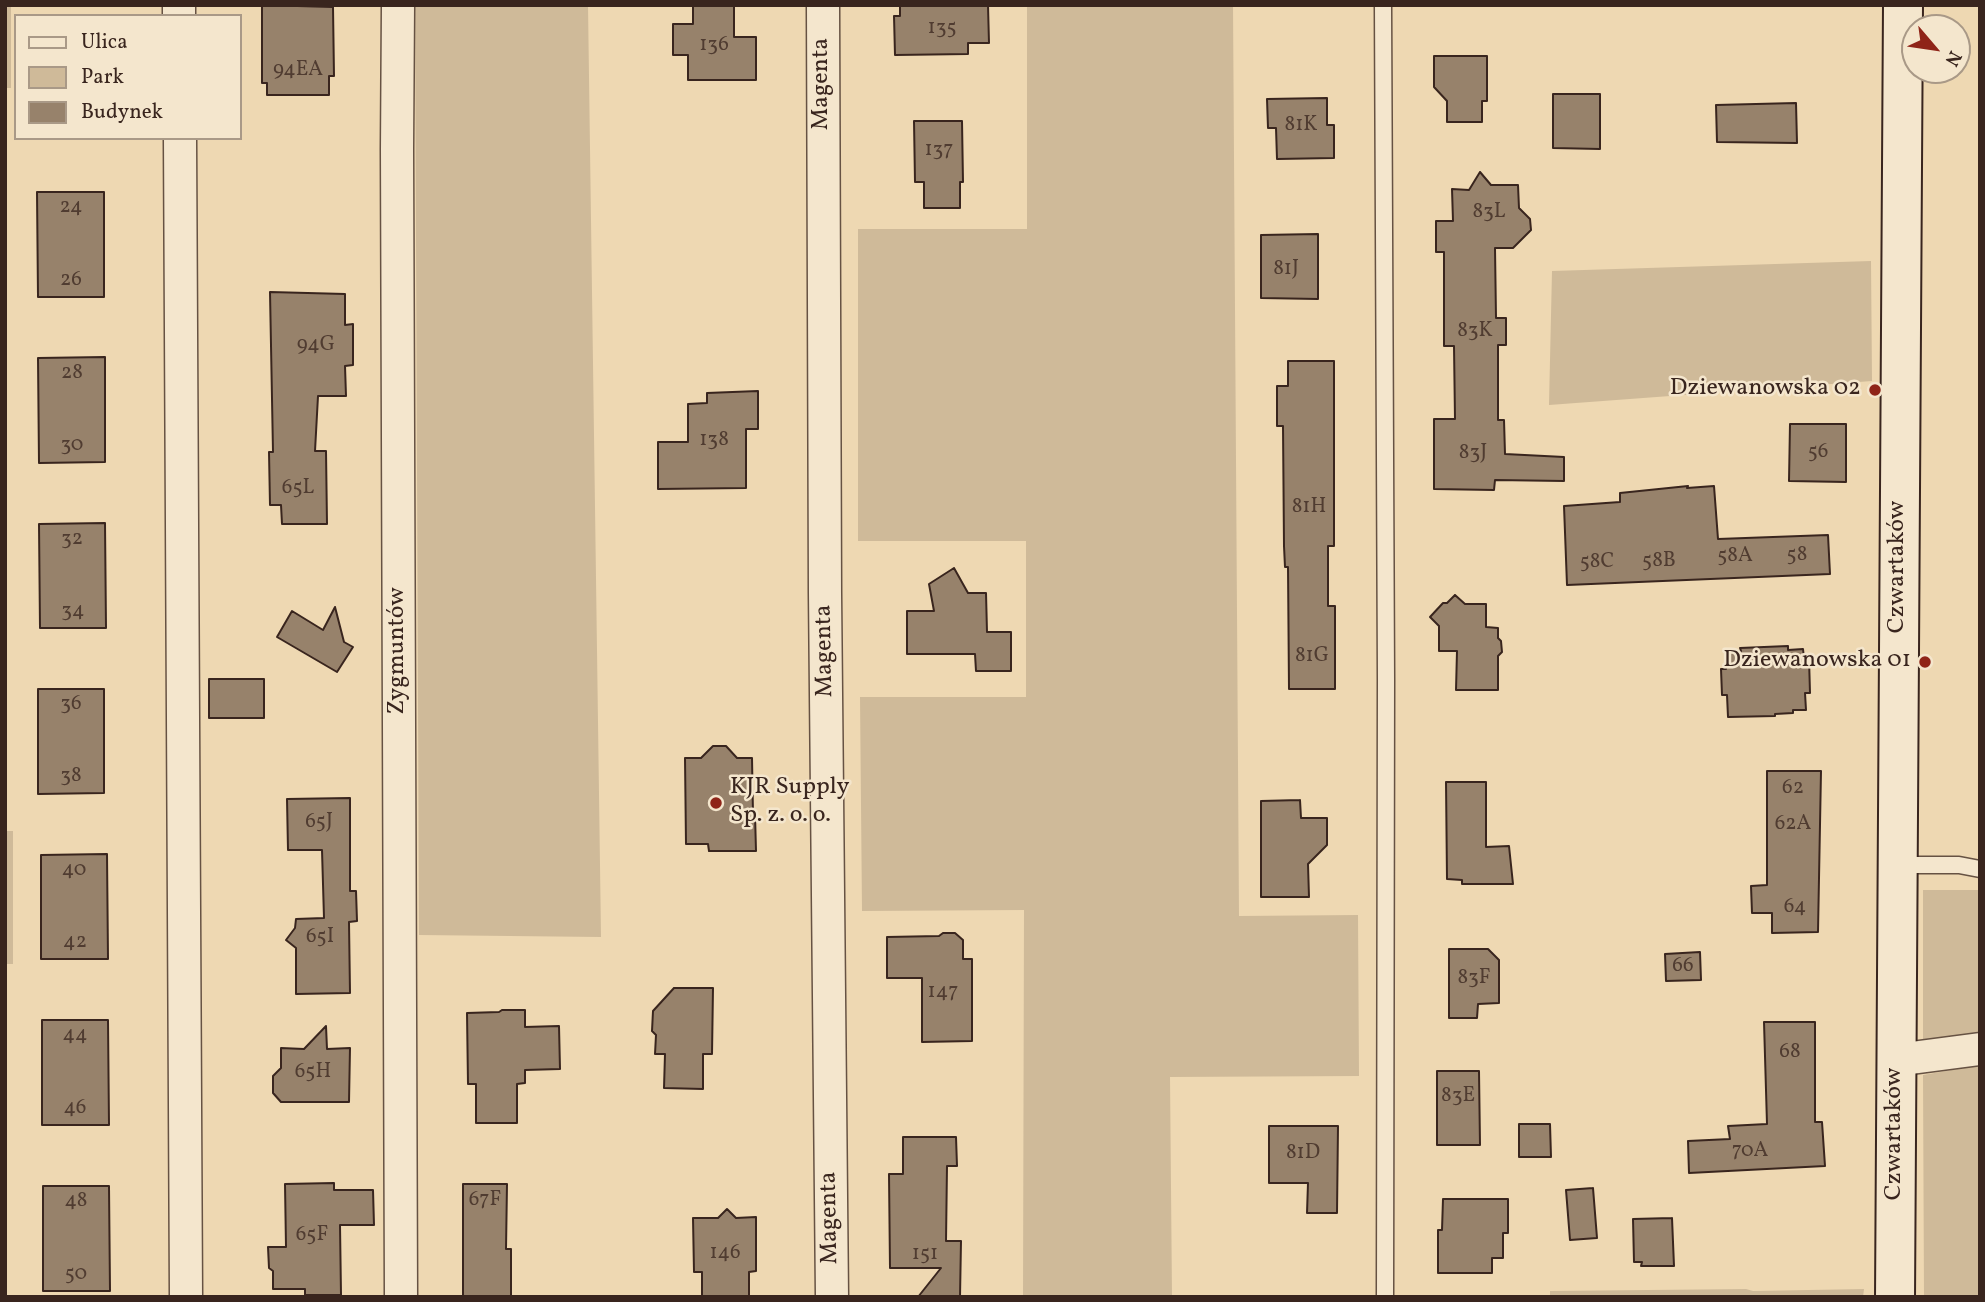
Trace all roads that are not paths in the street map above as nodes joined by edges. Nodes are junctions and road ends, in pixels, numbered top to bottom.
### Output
1 (398, 5) edge
2 (823, 5) edge
3 (1383, 5) edge
4 (1903, 5) edge
5 (180, 140) edge
6 (1897, 865) junction
7 (1980, 869) edge
8 (1980, 1049) edge
9 (1896, 1060) junction
10 (186, 1297) edge
11 (401, 1297) edge
12 (832, 1297) edge
13 (1385, 1297) edge
14 (1895, 1297) edge

1 - 11 street, Zygmuntów
2 - 12 street, Magenta
3 - 13 lane
4 - 6 street, Czwartaków
5 - 10 street
6 - 7 lane
6 - 9 street, Czwartaków
8 - 9 street
9 - 14 street, Czwartaków

